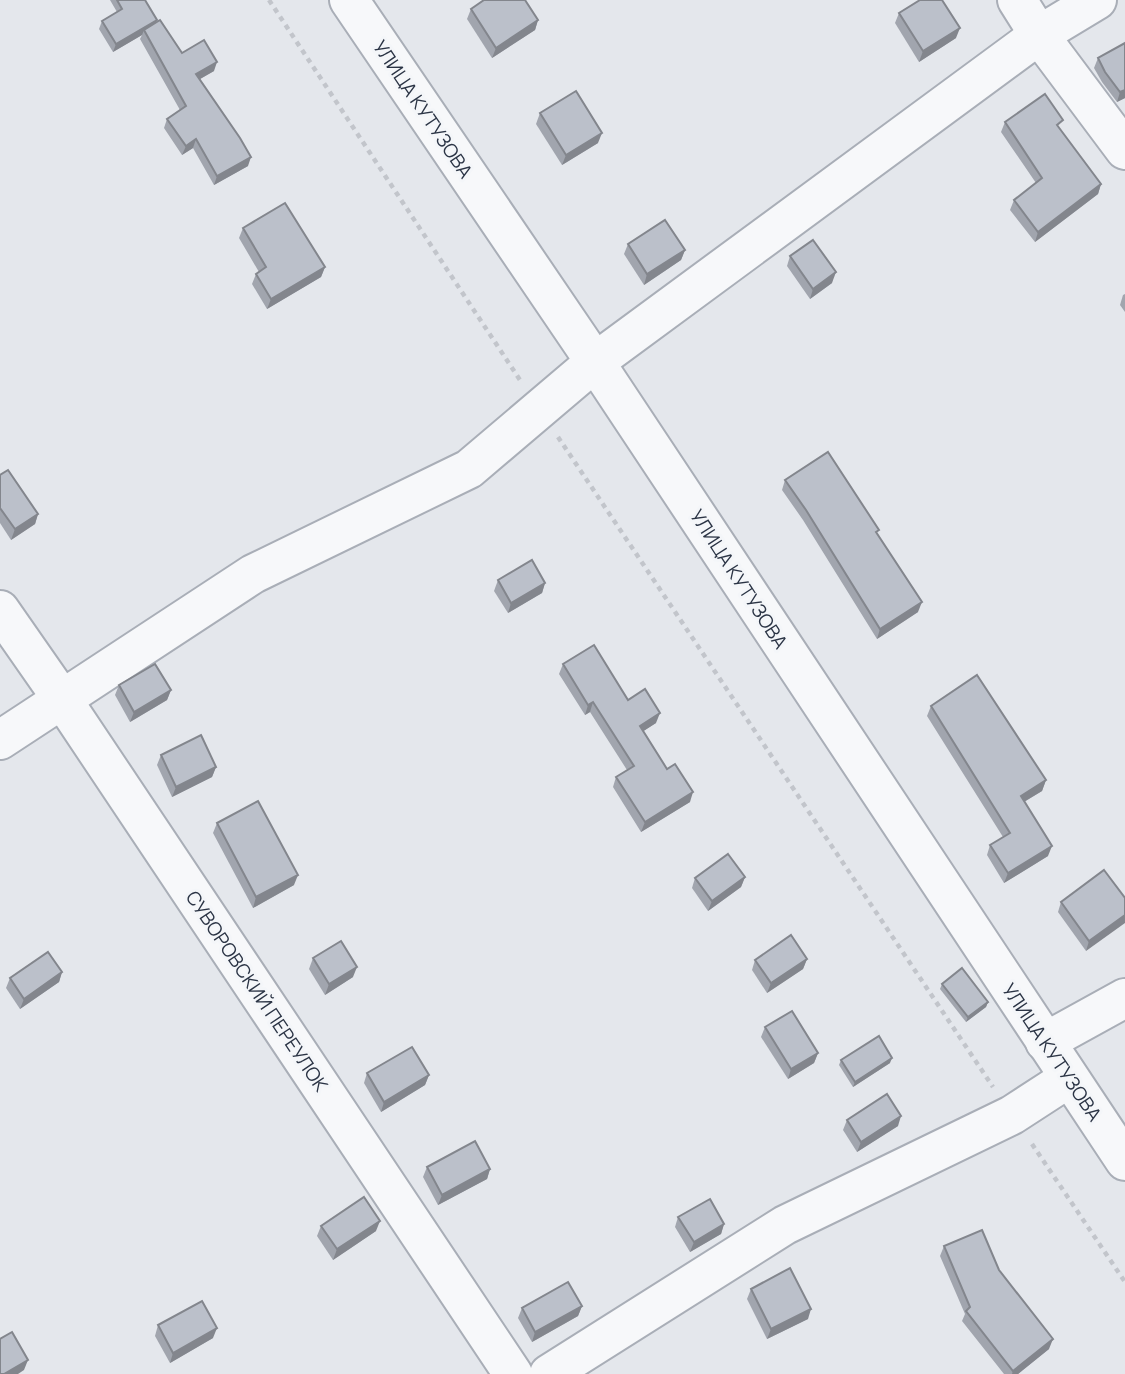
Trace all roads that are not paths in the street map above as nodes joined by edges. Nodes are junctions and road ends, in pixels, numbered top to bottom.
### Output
1 (349, 0) edge
2 (1017, 0) edge
3 (1097, 0) edge
4 (1039, 35) junction
5 (1125, 150) edge
6 (596, 362) junction
7 (0, 610) edge
8 (62, 699) junction
9 (0, 740) edge
10 (1125, 998) edge
11 (1045, 1042) junction
12 (1069, 1078) junction
13 (1125, 1161) edge
14 (513, 1374) edge
15 (549, 1374) edge

1 - 6 street, УЛИЦА КУТУЗОВА
2 - 4 street
3 - 4 street
4 - 5 street
4 - 6 street
6 - 8 street
6 - 11 street, УЛИЦА КУТУЗОВА
7 - 8 street, СУВОРОВСКИЙ ПЕРЕУЛОК
8 - 9 street
8 - 14 street, СУВОРОВСКИЙ ПЕРЕУЛОК
10 - 11 street
11 - 12 street, УЛИЦА КУТУЗОВА
12 - 13 street, УЛИЦА КУТУЗОВА
12 - 15 street

